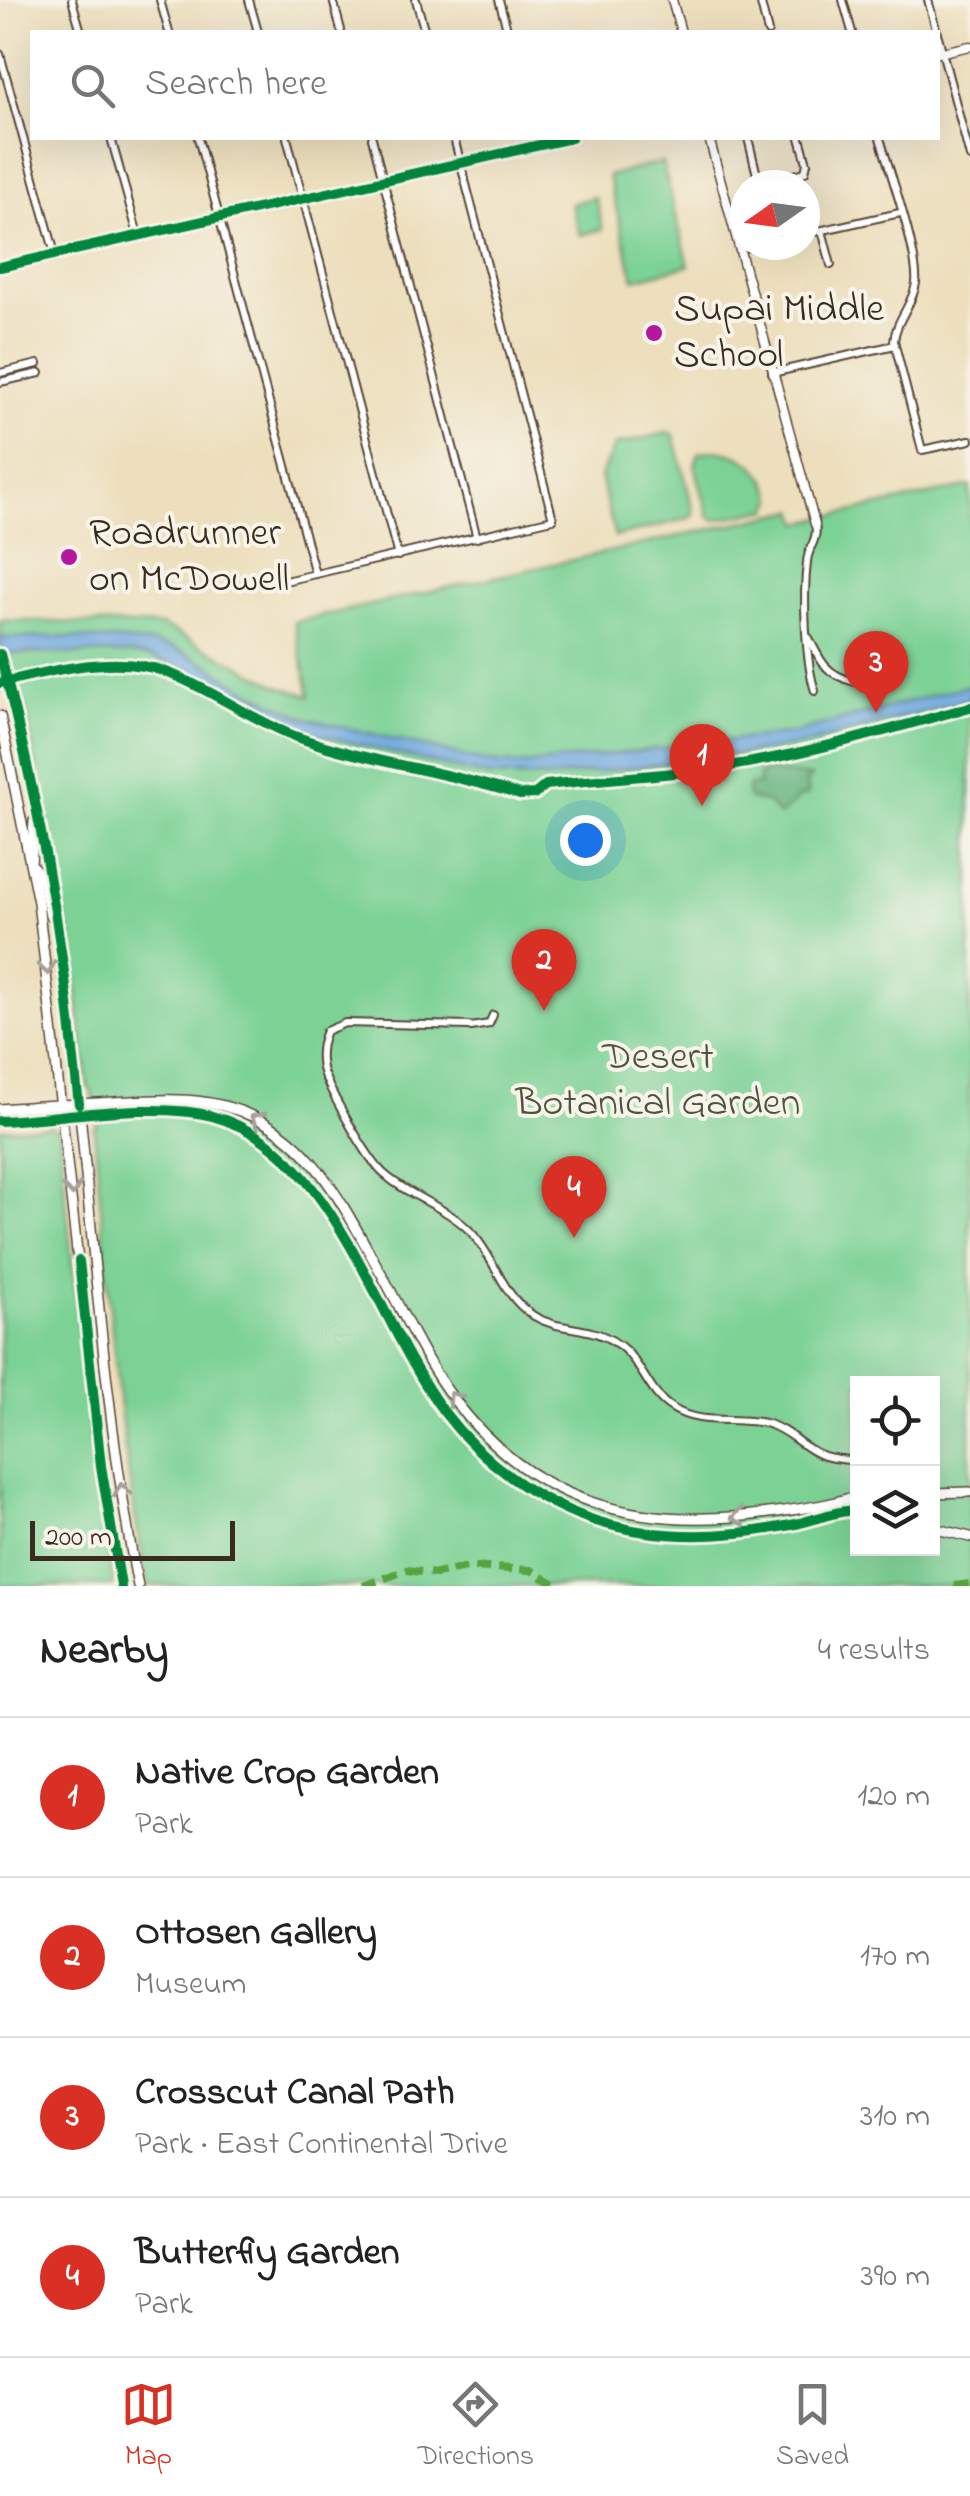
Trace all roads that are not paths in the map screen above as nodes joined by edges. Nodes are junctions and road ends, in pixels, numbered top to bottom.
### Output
1 (72, 0) edge
2 (160, 0) edge
3 (249, 0) edge
4 (333, 0) edge
5 (416, 0) edge
6 (499, 0) edge
7 (672, 0) edge
8 (760, 0) edge
9 (843, 0) edge
10 (928, 0) edge
11 (80, 30) edge
12 (168, 30) edge
13 (257, 30) edge
14 (341, 30) dead end
15 (424, 30) edge
16 (507, 30) edge
17 (680, 30) edge
18 (768, 30) edge
19 (851, 30) edge
20 (936, 30) edge
21 (970, 46) edge
22 (940, 53) edge
23 (0, 54) edge
24 (111, 140) edge
25 (199, 140) edge
26 (288, 140) edge
27 (373, 140) edge
28 (455, 140) edge
29 (710, 140) edge
30 (748, 140) edge
31 (800, 140) edge
32 (881, 140) edge
33 (538, 141) edge
34 (970, 158) edge
35 (461, 163) junction
36 (383, 180) junction
37 (304, 198) junction
38 (900, 212) junction
39 (220, 216) junction
40 (730, 216) edge
41 (822, 230) joint
42 (138, 235) junction
43 (55, 254) junction
44 (742, 260) edge
45 (831, 265) dead end
46 (0, 267) edge
47 (894, 346) junction
48 (772, 372) junction
49 (0, 373) edge
50 (0, 382) edge
51 (970, 440) edge
52 (815, 524) joint
53 (477, 538) junction
54 (398, 556) junction
55 (315, 574) junction
56 (272, 584) dead end
57 (809, 636) junction
58 (0, 654) edge
59 (854, 682) dead end
60 (815, 691) dead end
61 (0, 716) edge
62 (33, 795) junction
63 (30, 864) junction
64 (58, 937) junction
65 (492, 1015) dead end
66 (78, 1104) junction
67 (62, 1105) junction
68 (0, 1109) edge
69 (80, 1116) junction
70 (64, 1118) junction
71 (0, 1121) edge
72 (850, 1459) edge
73 (970, 1492) edge
74 (940, 1493) edge
75 (850, 1497) edge
76 (850, 1512) edge
77 (940, 1530) edge
78 (970, 1537) edge
79 (122, 1586) edge
80 (138, 1586) edge

1 - 11 street
2 - 12 street
3 - 13 street
4 - 14 street
5 - 15 street
6 - 16 street
7 - 17 street
8 - 18 street
9 - 19 street
10 - 20 street
21 - 22 street
22 - 34 street
23 - 43 street
24 - 42 street
25 - 39 street
26 - 37 street
27 - 36 street
28 - 35 street
29 - 40 street
30 - 31 street
32 - 38 street
33 - 35 street
35 - 36 street
35 - 53 street
36 - 37 street
36 - 53 street
37 - 39 street
37 - 54 street
38 - 41 street
38 - 47 street
39 - 42 street
39 - 55 street
41 - 45 street
42 - 43 street
43 - 46 street
44 - 48 street
47 - 48 street
47 - 51 street
48 - 52 street
49 - 50 street
52 - 57 street
53 - 54 street
54 - 55 street
55 - 56 street
57 - 59 street
57 - 60 street
58 - 62 main road
61 - 63 main road
62 - 63 main road
62 - 64 main road
63 - 64 main road
63 -> 67 main road
64 - 66 main road
65 - 72 street
66 - 67 main road
66 - 69 main road
75 -> 66 main road
67 - 68 main road
67 - 70 main road
69 - 70 main road
69 - 76 main road
80 -> 69 main road
70 - 71 main road
70 -> 79 main road
73 - 74 main road
77 - 78 main road

